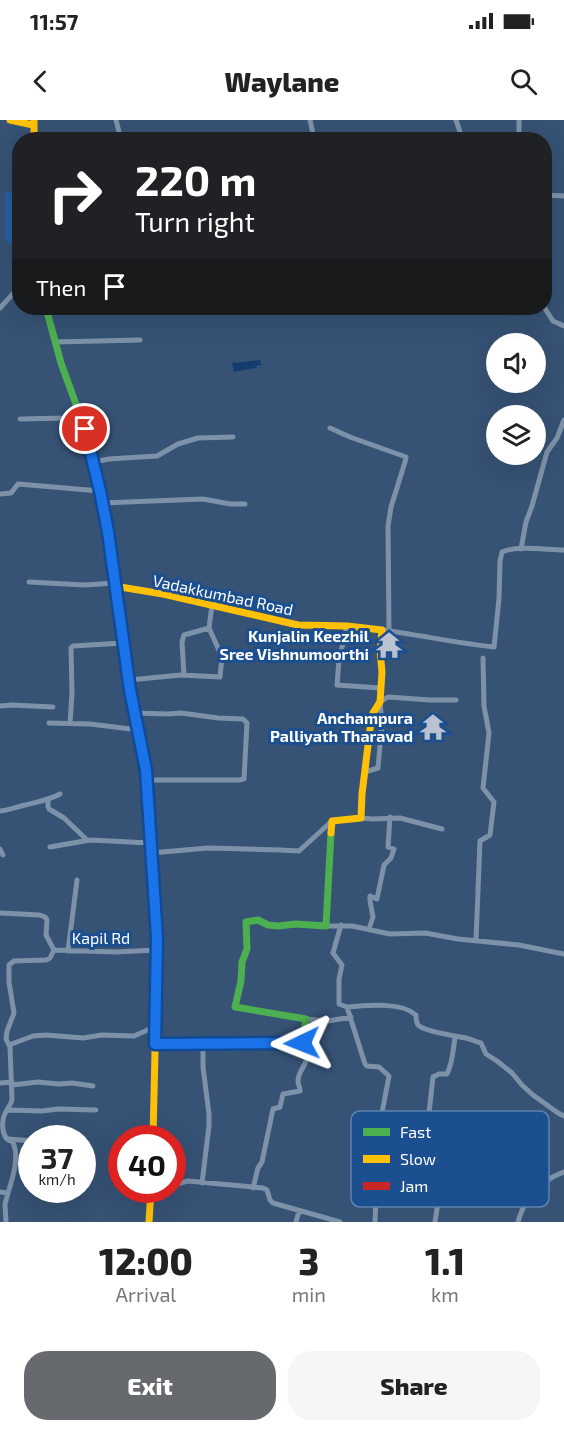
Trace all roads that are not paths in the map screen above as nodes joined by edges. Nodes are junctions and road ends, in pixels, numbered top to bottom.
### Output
1 (10, 120) edge
2 (34, 122) edge
3 (12, 295) edge
4 (0, 308) edge
5 (48, 315) edge
6 (549, 315) edge
7 (564, 326) edge
8 (140, 339) dead end
9 (55, 342) junction
10 (80, 414) junction
11 (20, 419) dead end
12 (564, 420) edge
13 (330, 428) dead end
14 (233, 437) dead end
15 (94, 462) junction
16 (100, 491) junction
17 (0, 494) edge
18 (102, 503) junction
19 (245, 504) dead end
20 (521, 549) junction
21 (564, 550) edge
22 (29, 582) dead end
23 (114, 584) junction
24 (212, 605) junction
25 (347, 626) junction
26 (209, 628) junction
27 (386, 631) junction
28 (123, 643) junction
29 (483, 658) dead end
30 (184, 675) junction
31 (129, 680) junction
32 (380, 688) junction
33 (456, 700) dead end
34 (380, 702) junction
35 (0, 706) edge
36 (53, 707) dead end
37 (135, 713) junction
38 (49, 723) dead end
39 (70, 723) junction
40 (139, 730) junction
41 (365, 772) junction
42 (147, 780) junction
43 (60, 795) dead end
44 (48, 799) junction
45 (0, 811) edge
46 (390, 817) junction
47 (361, 818) junction
48 (332, 821) junction
49 (442, 829) dead end
50 (87, 840) junction
51 (150, 843) junction
52 (50, 847) dead end
53 (151, 853) junction
54 (77, 880) dead end
55 (0, 914) edge
56 (341, 925) junction
57 (326, 926) junction
58 (370, 926) dead end
59 (476, 940) junction
60 (54, 950) junction
61 (68, 951) junction
62 (156, 951) junction
63 (564, 954) edge
64 (0, 982) edge
65 (9, 982) junction
66 (346, 1007) junction
67 (351, 1017) junction
68 (306, 1019) junction
69 (155, 1029) junction
70 (454, 1037) junction
71 (302, 1043) junction
72 (155, 1044) junction
73 (203, 1044) junction
74 (9, 1045) junction
75 (0, 1083) edge
76 (12, 1083) junction
77 (93, 1086) dead end
78 (7, 1110) junction
79 (96, 1110) dead end
80 (382, 1111) edge
81 (429, 1111) edge
82 (564, 1116) edge
83 (153, 1125) edge
84 (9, 1140) junction
85 (18, 1140) edge
86 (564, 1172) edge
87 (549, 1179) edge
88 (186, 1182) edge
89 (202, 1183) junction
90 (254, 1188) junction
91 (0, 1192) edge
92 (9, 1193) junction
93 (151, 1203) edge
94 (376, 1207) edge
95 (437, 1207) edge
96 (524, 1207) edge
97 (298, 1211) junction
98 (6, 1222) edge
99 (149, 1222) edge
100 (296, 1222) edge
101 (340, 1222) edge
102 (375, 1222) edge
103 (435, 1222) edge
104 (518, 1222) edge

1 - 2 street
3 - 4 street
5 - 9 street
6 - 7 street
8 - 9 street
9 - 10 street
10 - 11 street
10 - 15 street
12 - 20 street
13 - 27 street
14 - 15 street
15 - 16 street
16 - 17 street
16 - 18 street
18 - 19 street
18 - 23 street
20 - 21 street
20 - 27 street
22 - 23 street
23 - 24 street, Vadakkumbad Road
23 - 28 street
24 - 25 street, Vadakkumbad Road
24 - 26 street
25 - 27 street, Vadakkumbad Road
25 - 32 street
26 - 30 street
26 - 30 street
27 - 32 street
28 - 31 street
28 - 39 street
29 - 59 street
30 - 31 street
31 - 37 street
32 - 34 street
33 - 34 street
34 - 41 street
34 - 41 street
35 - 36 street
37 - 40 street
37 - 42 street
38 - 39 street
39 - 40 street
40 - 42 street
41 - 47 street
42 - 51 street
43 - 44 street
44 - 45 street
44 - 50 street
46 - 47 street
46 - 49 street
46 - 58 street
47 - 48 street
48 - 53 street
48 - 57 street
50 - 51 street
50 - 52 street
51 - 53 street
53 - 62 street
54 - 61 street
55 - 60 street, Kapil Rd
56 - 57 street
56 - 59 street
56 - 66 street
57 - 68 street
59 - 63 street
60 - 61 street, Kapil Rd
60 - 65 street
61 - 62 street, Kapil Rd
62 - 69 street
64 - 65 street
65 - 74 street
66 - 67 street
66 - 70 street
67 - 68 street
67 - 80 street
68 - 71 street
69 - 72 street
69 - 74 street
70 - 81 street
70 - 82 street
71 - 73 street
71 - 90 street
72 - 73 street
72 - 83 street
73 - 89 street
74 - 76 street
75 - 76 street
76 - 77 street
76 - 78 street
78 - 79 street
78 - 84 street
84 - 85 street
84 - 92 street
86 - 87 street
88 - 89 street
89 - 90 street
90 - 97 street
91 - 92 street
92 - 98 street
93 - 99 street
94 - 102 street
95 - 103 street
96 - 104 street
97 - 100 street
97 - 101 street

